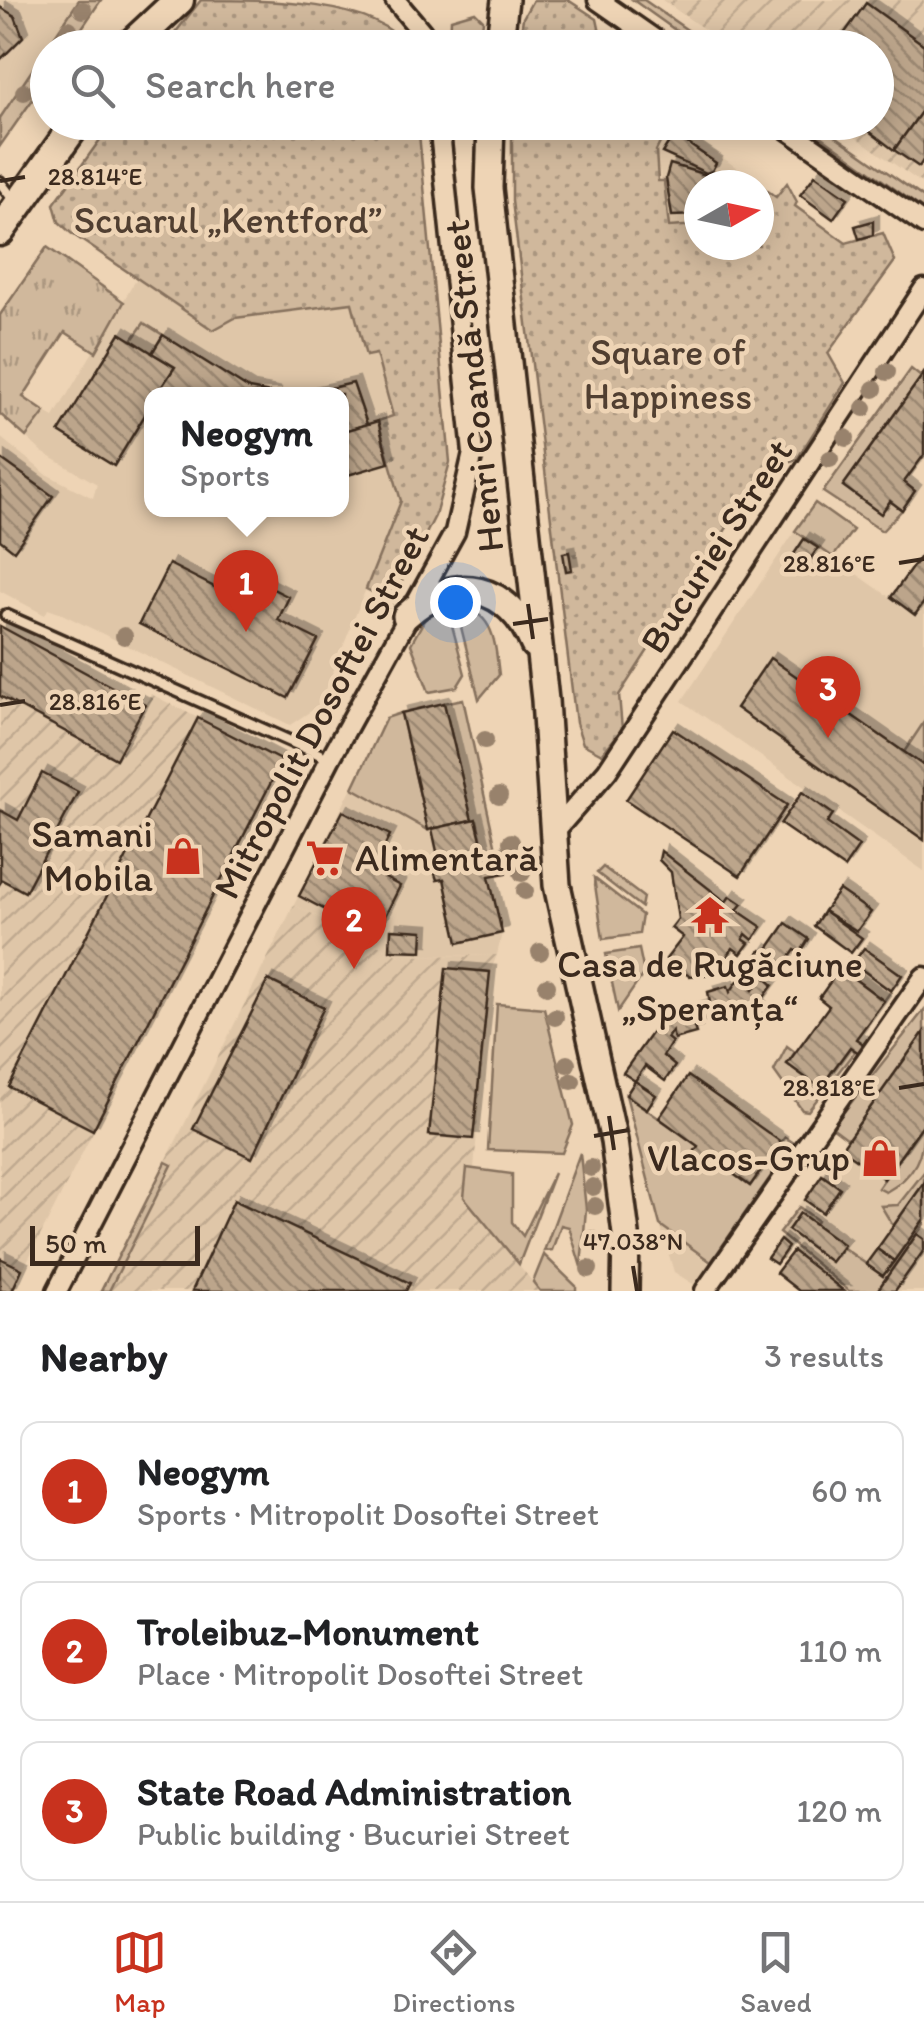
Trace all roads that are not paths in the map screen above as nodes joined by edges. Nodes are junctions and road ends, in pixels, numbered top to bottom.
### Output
1 (158, 0) edge
2 (179, 0) edge
3 (395, 0) edge
4 (505, 0) edge
5 (598, 0) edge
6 (141, 30) edge
7 (148, 30) edge
8 (420, 30) edge
9 (501, 30) edge
10 (642, 30) edge
11 (64, 140) edge
12 (441, 140) edge
13 (490, 140) edge
14 (803, 140) edge
15 (0, 182) edge
16 (18, 205) junction
17 (924, 224) edge
18 (0, 231) edge
19 (924, 288) edge
20 (6, 615) dead end
21 (406, 616) junction
22 (542, 669) junction
23 (330, 759) junction
24 (553, 833) junction
25 (924, 977) edge
26 (628, 1285) edge
27 (57, 1291) edge
28 (705, 1291) edge

1 - 6 main road
2 - 7 main road
3 - 8 street
4 - 9 main road
5 - 10 street
11 - 16 main road
12 - 21 street, Mitropolit Dosoftei Street
13 - 22 main road, Henri Coandă Street
14 - 17 street
15 - 16 lane
16 - 18 main road
19 - 24 street, Bucuriei Street
20 - 23 lane
21 - 22 main road
21 - 23 street, Mitropolit Dosoftei Street
22 - 24 main road, Henri Coandă Street
23 - 27 street, Mitropolit Dosoftei Street
24 - 26 main road, Henri Coandă Street
25 - 28 street

